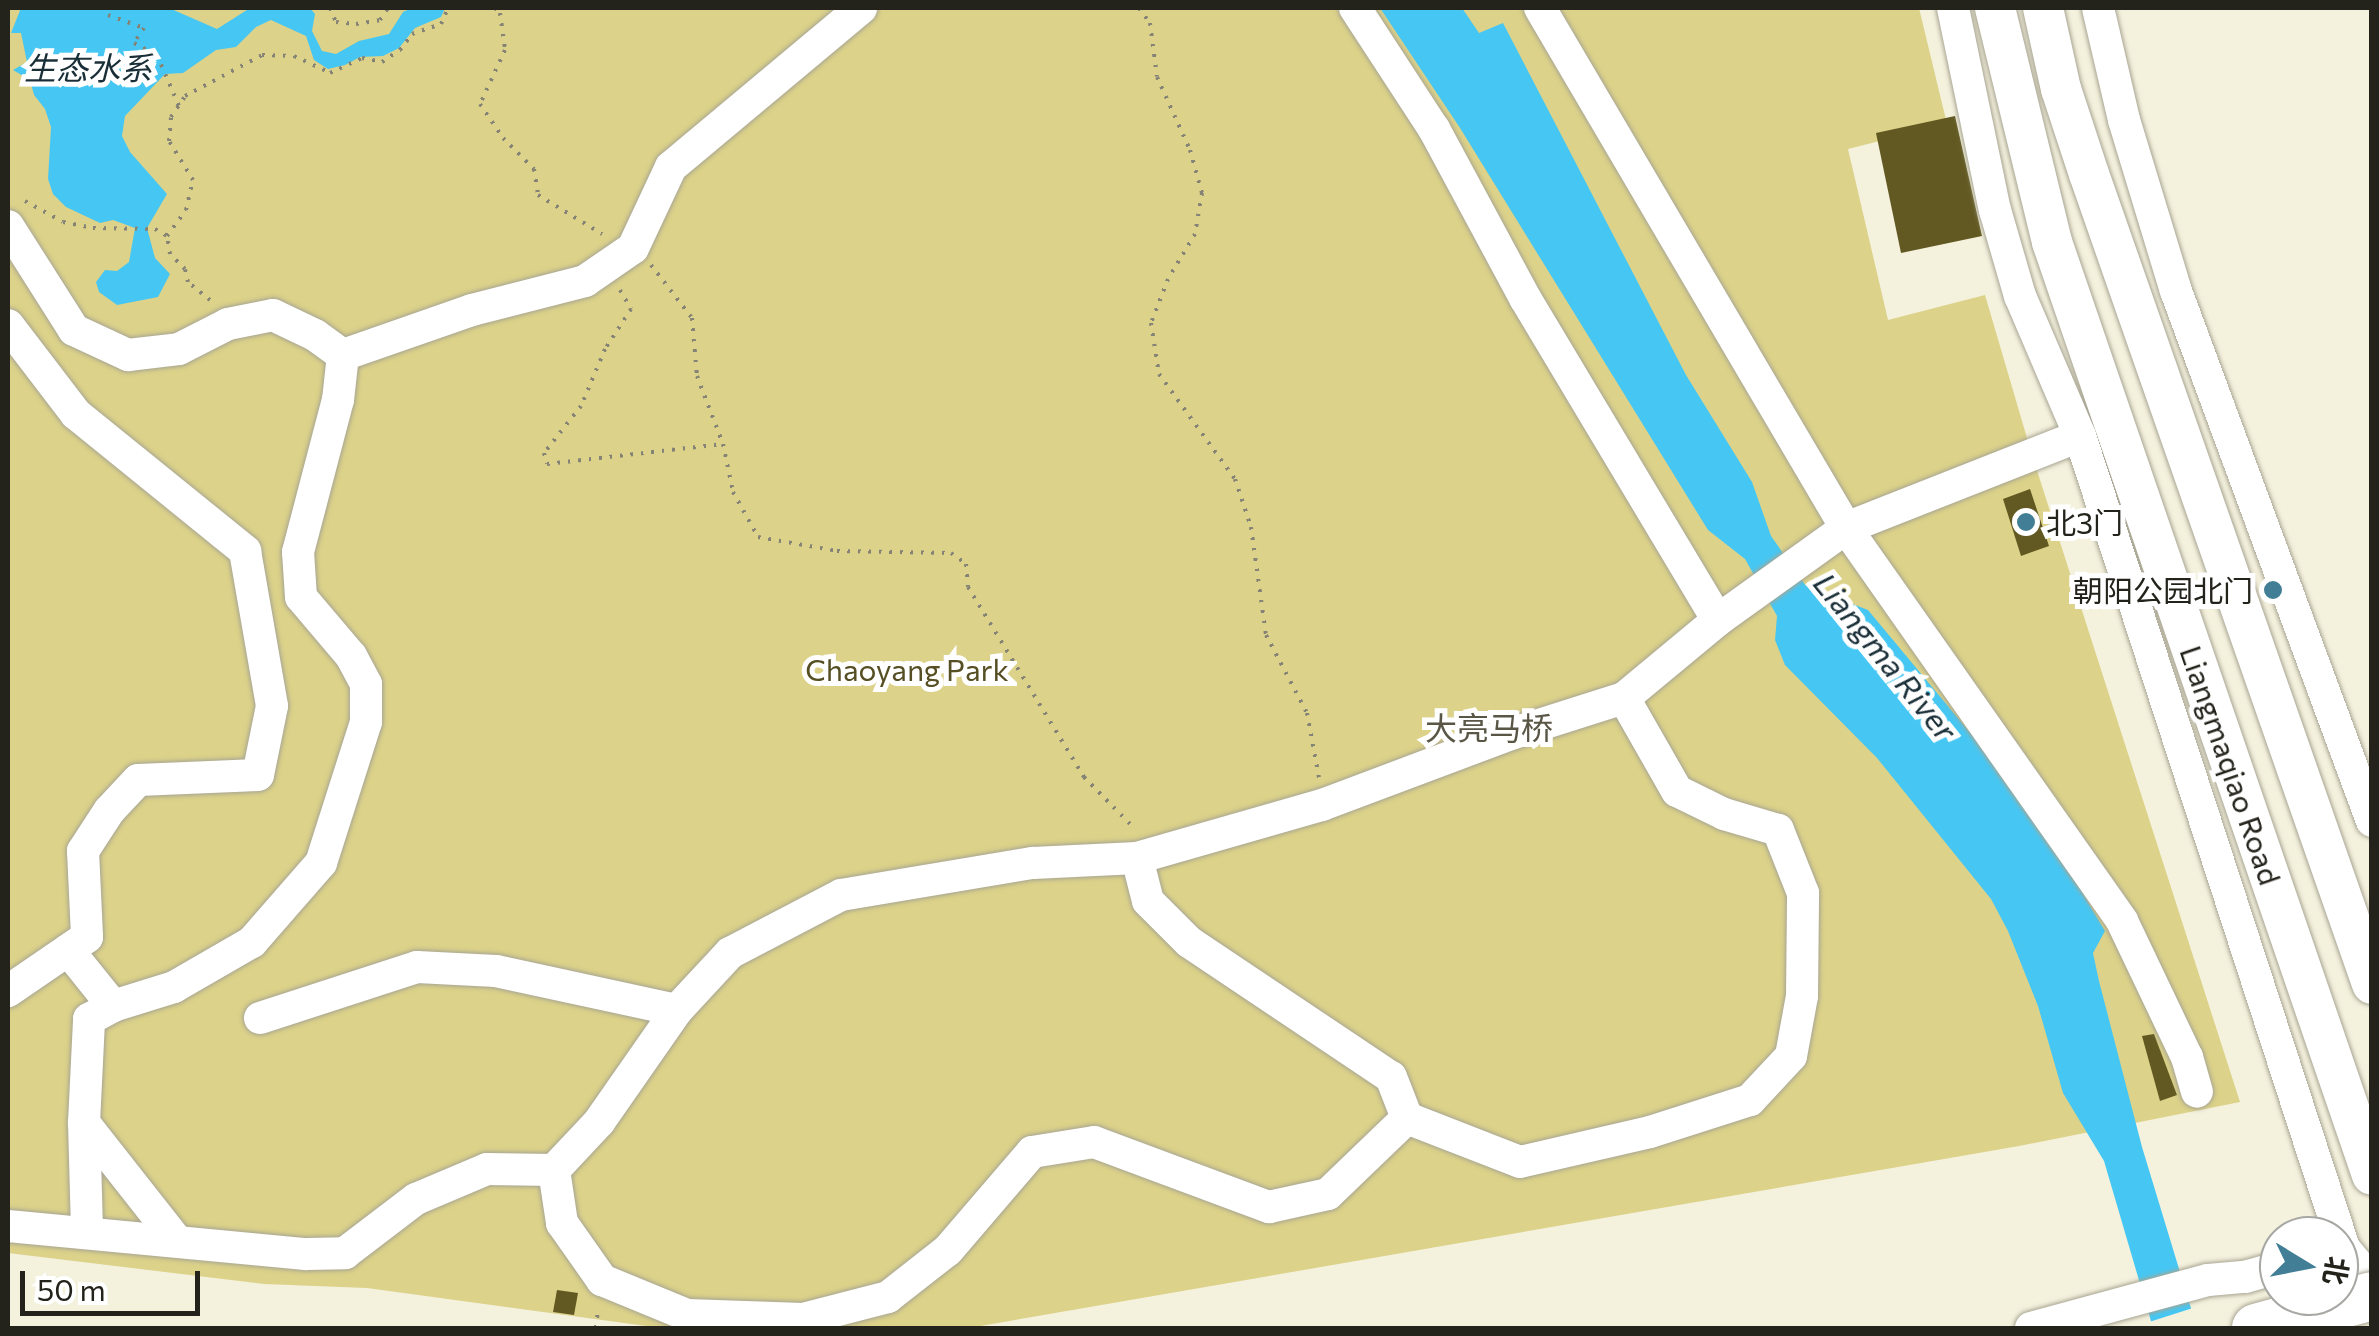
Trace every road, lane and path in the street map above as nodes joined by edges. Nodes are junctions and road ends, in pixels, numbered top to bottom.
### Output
1 (108, 8) edge
2 (330, 8) edge
3 (388, 8) edge
4 (448, 8) edge
5 (861, 8) edge
6 (1138, 8) edge
7 (1355, 8) edge
8 (1540, 8) edge
9 (1953, 8) edge
10 (1995, 8) edge
11 (2043, 8) edge
12 (2098, 8) edge
13 (179, 106) junction
14 (13, 214) edge
15 (167, 236) junction
16 (606, 267) junction
17 (228, 324) junction
18 (8, 325) edge
19 (343, 356) junction
20 (2080, 436) junction
21 (723, 444) dead end
22 (1846, 528) junction
23 (758, 536) dead end
24 (2126, 578) junction
25 (1718, 620) junction
26 (2206, 693) junction
27 (1624, 698) junction
28 (1322, 805) junction
29 (2372, 821) edge
30 (1137, 858) junction
31 (68, 950) junction
32 (2372, 984) edge
33 (8, 991) edge
34 (113, 1006) junction
35 (677, 1010) junction
36 (260, 1018) dead end
37 (2197, 1092) dead end
38 (1407, 1118) junction
39 (84, 1123) junction
40 (554, 1170) junction
41 (2372, 1175) edge
42 (2342, 1216) edge
43 (8, 1226) edge
44 (87, 1230) junction
45 (176, 1240) junction
46 (2359, 1258) edge
47 (2259, 1273) edge
48 (2245, 1277) junction
49 (2372, 1282) edge
50 (2372, 1296) edge
51 (2031, 1328) edge
52 (2256, 1328) edge
53 (2286, 1328) edge

1 - 13 path, bridge
2 - 3 path
4 - 13 path
5 - 16 street
6 - 28 path
7 - 25 street
8 - 22 street
9 - 20 street
10 - 26 main road, Liangmaqiao Road
11 - 32 main road, Liangmaqiao Road
12 - 29 street
13 - 15 path
14 - 15 path
14 - 17 street
15 - 17 path
16 - 19 street
16 - 21 path
17 - 19 street
18 - 31 street
19 - 34 street
20 - 22 street
20 - 24 street
22 - 25 street
22 - 37 street
23 - 30 path
24 - 26 street
24 - 42 street
25 - 27 street
26 - 41 main road, Liangmaqiao Road
27 - 28 street
27 - 38 street
28 - 30 street
30 - 35 street
30 - 38 street
31 - 33 street
31 - 34 street
34 - 39 street
35 - 36 street
35 - 40 street
38 - 40 street
39 - 44 street
39 - 45 street
40 - 45 street
43 - 44 street
44 - 45 street
46 - 49 street
47 - 48 street
48 - 51 street
48 - 53 street
50 - 52 highway, bridge

